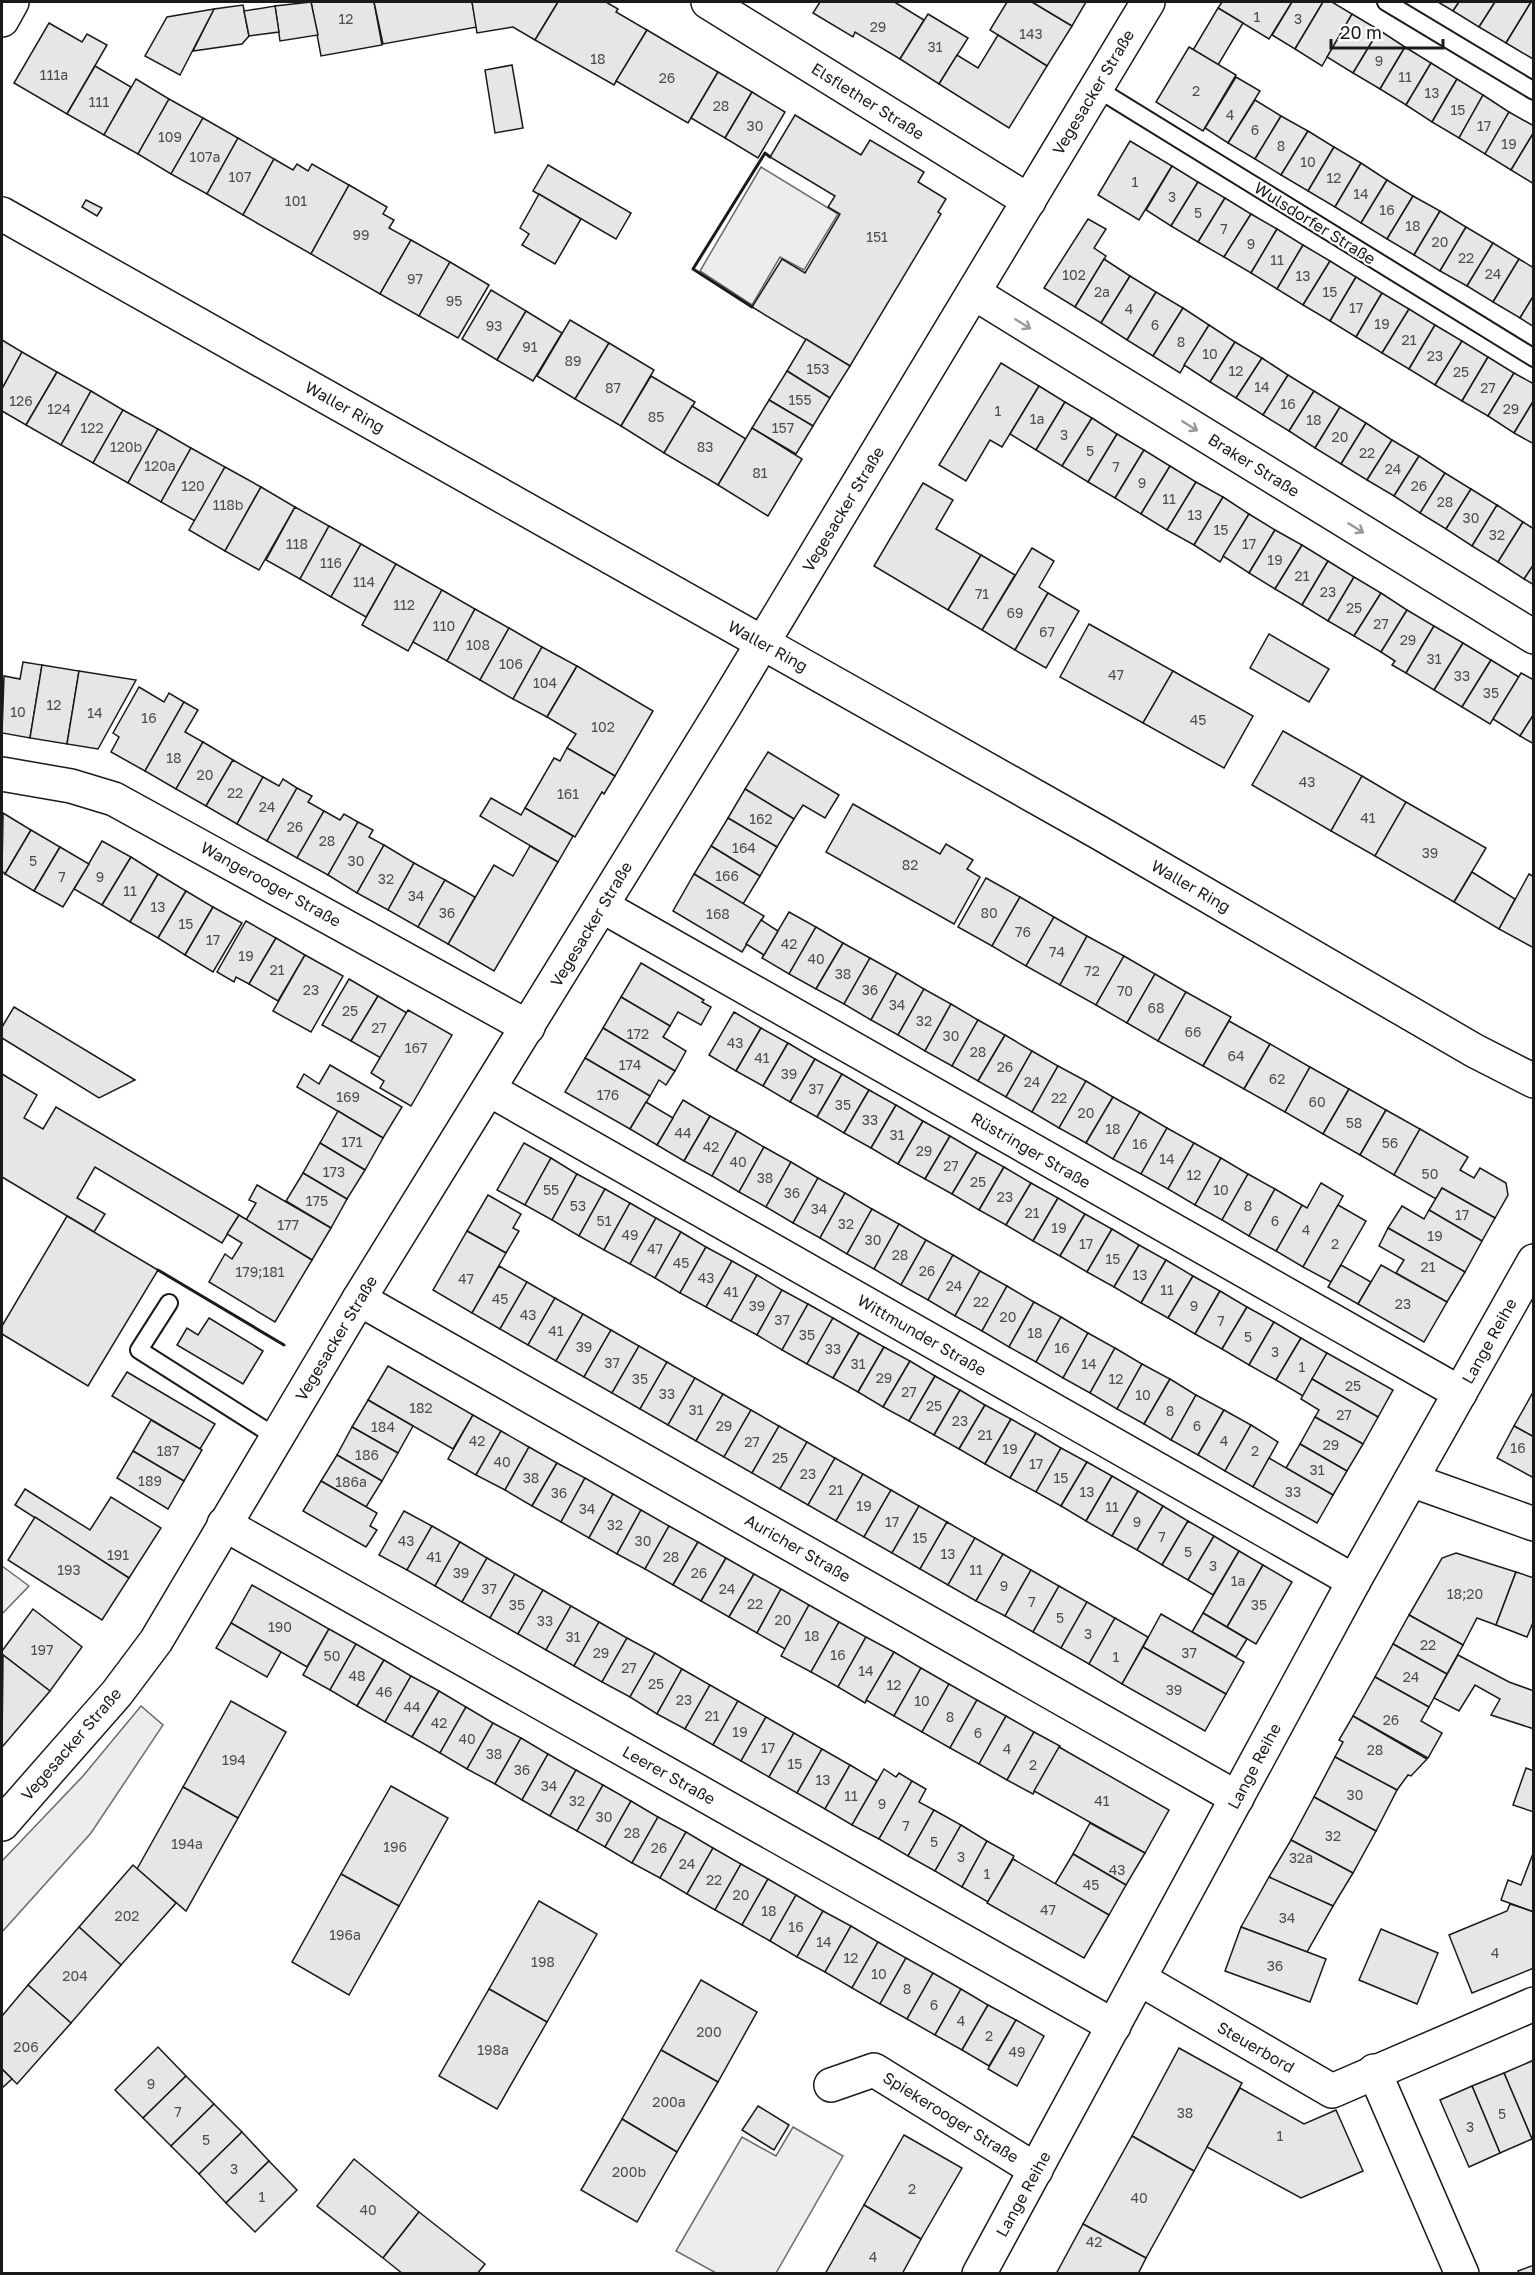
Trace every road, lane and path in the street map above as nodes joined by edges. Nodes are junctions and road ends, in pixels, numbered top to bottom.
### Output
1 (12, 2) edge
2 (708, 2) edge
3 (1148, 2) edge
4 (1386, 2) edge
5 (2, 20) edge
6 (1096, 88) junction
7 (1533, 91) edge
8 (1029, 201) junction
9 (2, 214) edge
10 (974, 293) junction
11 (1533, 358) edge
12 (1533, 637) edge
13 (762, 643) junction
14 (2, 774) edge
15 (602, 906) junction
16 (528, 1027) junction
17 (1533, 1081) edge
18 (490, 1089) junction
19 (1533, 1261) edge
20 (359, 1299) junction
21 (169, 1303) dead end
22 (1460, 1393) junction
23 (276, 1437) junction
24 (1411, 1480) junction
25 (224, 1524) junction
26 (1533, 1524) edge
27 (1354, 1581) junction
28 (1237, 1798) junction
29 (2, 1824) edge
30 (1140, 1979) junction
31 (1533, 2004) edge
32 (1114, 2026) junction
33 (1374, 2071) junction
34 (831, 2085) dead end
35 (1036, 2170) junction
36 (979, 2274) edge
37 (1462, 2274) edge

1 - 5 street
2 - 8 street, Elsflether Straße
3 - 6 street, Vegesacker Straße
4 - 7 lane
6 - 8 street, Vegesacker Straße
6 - 11 lane, Wulsdorfer Straße
8 - 10 street, Vegesacker Straße
9 - 13 street, Waller Ring
10 -> 12 street, Braker Straße
10 - 13 street, Vegesacker Straße
13 - 15 street, Vegesacker Straße
13 - 17 street, Waller Ring
14 - 16 street, Wangerooger Straße
15 - 16 street, Vegesacker Straße
15 - 22 street, Rüstringer Straße
16 - 18 street, Vegesacker Straße
18 - 20 street, Vegesacker Straße
18 - 27 street, Wittmunder Straße
19 - 22 street, Lange Reihe
20 - 23 street, Vegesacker Straße
20 - 28 street, Auricher Straße
21 - 23 lane
22 - 24 street, Lange Reihe
23 - 25 street, Vegesacker Straße
24 - 26 street
24 - 27 street, Lange Reihe
25 - 29 street, Vegesacker Straße
25 - 32 street, Leerer Straße
27 - 28 street, Lange Reihe
28 - 30 street, Lange Reihe
30 - 32 street, Lange Reihe
30 - 33 street, Steuerbord
31 - 33 street, Steuerbord
32 - 35 street, Lange Reihe
33 - 37 street
34 - 35 street, Spiekerooger Straße
35 - 36 street, Lange Reihe

